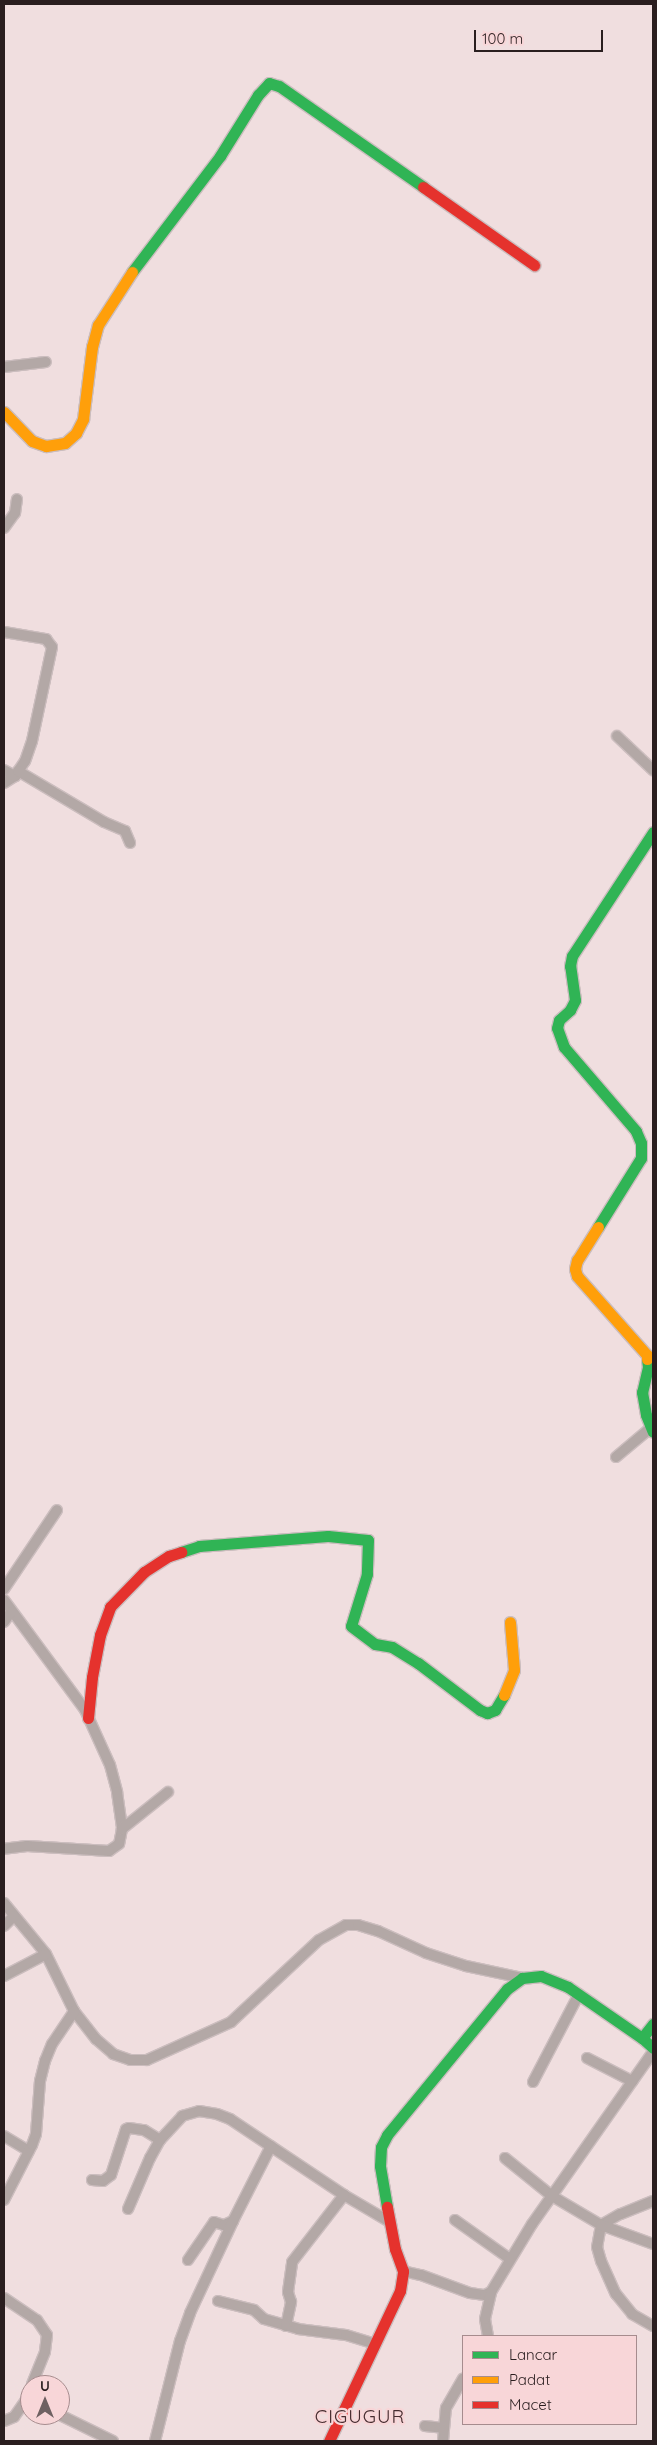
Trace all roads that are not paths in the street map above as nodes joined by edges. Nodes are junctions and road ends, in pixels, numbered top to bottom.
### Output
1 (534, 265) dead end
2 (46, 362) dead end
3 (4, 368) edge
4 (4, 412) edge
5 (17, 499) dead end
6 (4, 528) edge
7 (4, 632) edge
8 (617, 736) dead end
9 (4, 770) edge
10 (653, 770) edge
11 (16, 773) junction
12 (4, 783) edge
13 (653, 832) edge
14 (130, 843) dead end
15 (653, 1374) edge
16 (645, 1383) junction
17 (653, 1429) edge
18 (616, 1457) dead end
19 (57, 1510) dead end
20 (4, 1590) edge
21 (4, 1600) edge
22 (11, 1612) junction
23 (4, 1622) edge
24 (510, 1622) dead end
25 (88, 1718) junction
26 (168, 1792) dead end
27 (122, 1829) junction
28 (4, 1849) edge
29 (4, 1903) edge
30 (14, 1916) junction
31 (4, 1926) edge
32 (46, 1954) junction
33 (4, 1976) edge
34 (522, 1978) junction
35 (579, 1994) junction
36 (74, 2011) junction
37 (653, 2024) edge
38 (642, 2038) junction
39 (653, 2048) edge
40 (653, 2052) edge
41 (586, 2058) dead end
42 (632, 2081) junction
43 (533, 2082) dead end
44 (4, 2136) edge
45 (160, 2140) junction
46 (272, 2146) junction
47 (29, 2151) junction
48 (505, 2158) dead end
49 (92, 2180) dead end
50 (344, 2195) junction
51 (552, 2196) junction
52 (4, 2200) edge
53 (653, 2201) edge
54 (128, 2209) dead end
55 (455, 2220) dead end
56 (233, 2221) junction
57 (391, 2223) junction
58 (601, 2225) junction
59 (653, 2244) edge
60 (395, 2249) junction
61 (510, 2259) junction
62 (188, 2260) dead end
63 (403, 2271) junction
64 (491, 2292) junction
65 (4, 2298) edge
66 (218, 2301) dead end
67 (393, 2304) junction
68 (286, 2326) junction
69 (653, 2326) edge
70 (488, 2335) edge
71 (375, 2344) junction
72 (36, 2375) edge
73 (462, 2380) edge
74 (20, 2410) edge
75 (4, 2420) edge
76 (70, 2420) edge
77 (425, 2426) dead end
78 (443, 2428) junction
79 (113, 2441) edge
80 (155, 2441) edge
81 (329, 2441) edge
82 (443, 2441) edge

1 - 4 main road
2 - 3 street
5 - 6 street
7 - 11 street
8 - 10 street
9 - 11 street
11 - 12 street
11 - 14 street
13 - 16 main road
15 - 16 street
16 - 17 main road
17 - 18 street
19 - 20 street
21 - 22 street
22 - 23 street
22 - 25 street
24 - 25 main road
25 - 27 street
26 - 27 street
27 - 28 street
29 - 30 street
30 - 31 street
30 - 32 street
32 - 33 street
32 - 36 street
34 - 35 main road
34 - 36 street
34 - 57 main road
35 - 38 main road
35 - 43 street
36 - 47 street
37 - 38 main road
38 - 39 main road
40 - 42 street
41 - 42 street
42 - 51 street
44 - 47 street
45 - 46 street
45 - 49 street
45 - 54 street
46 - 50 street
46 - 56 street
47 - 52 street
48 - 51 street
50 - 57 street
50 - 68 street
51 - 58 street
51 - 61 street
53 - 58 street
55 - 61 street
56 - 62 street
56 - 80 street
57 - 60 main road
58 - 59 street
58 - 69 street
60 - 63 main road
60 - 67 main road
61 - 64 street
63 - 64 street
63 - 67 main road
64 - 70 street
65 - 72 street
66 - 68 street
67 - 71 main road
68 - 71 street
71 - 81 main road
73 - 78 street
74 - 75 street
76 - 79 street
77 - 78 street
78 - 82 street

